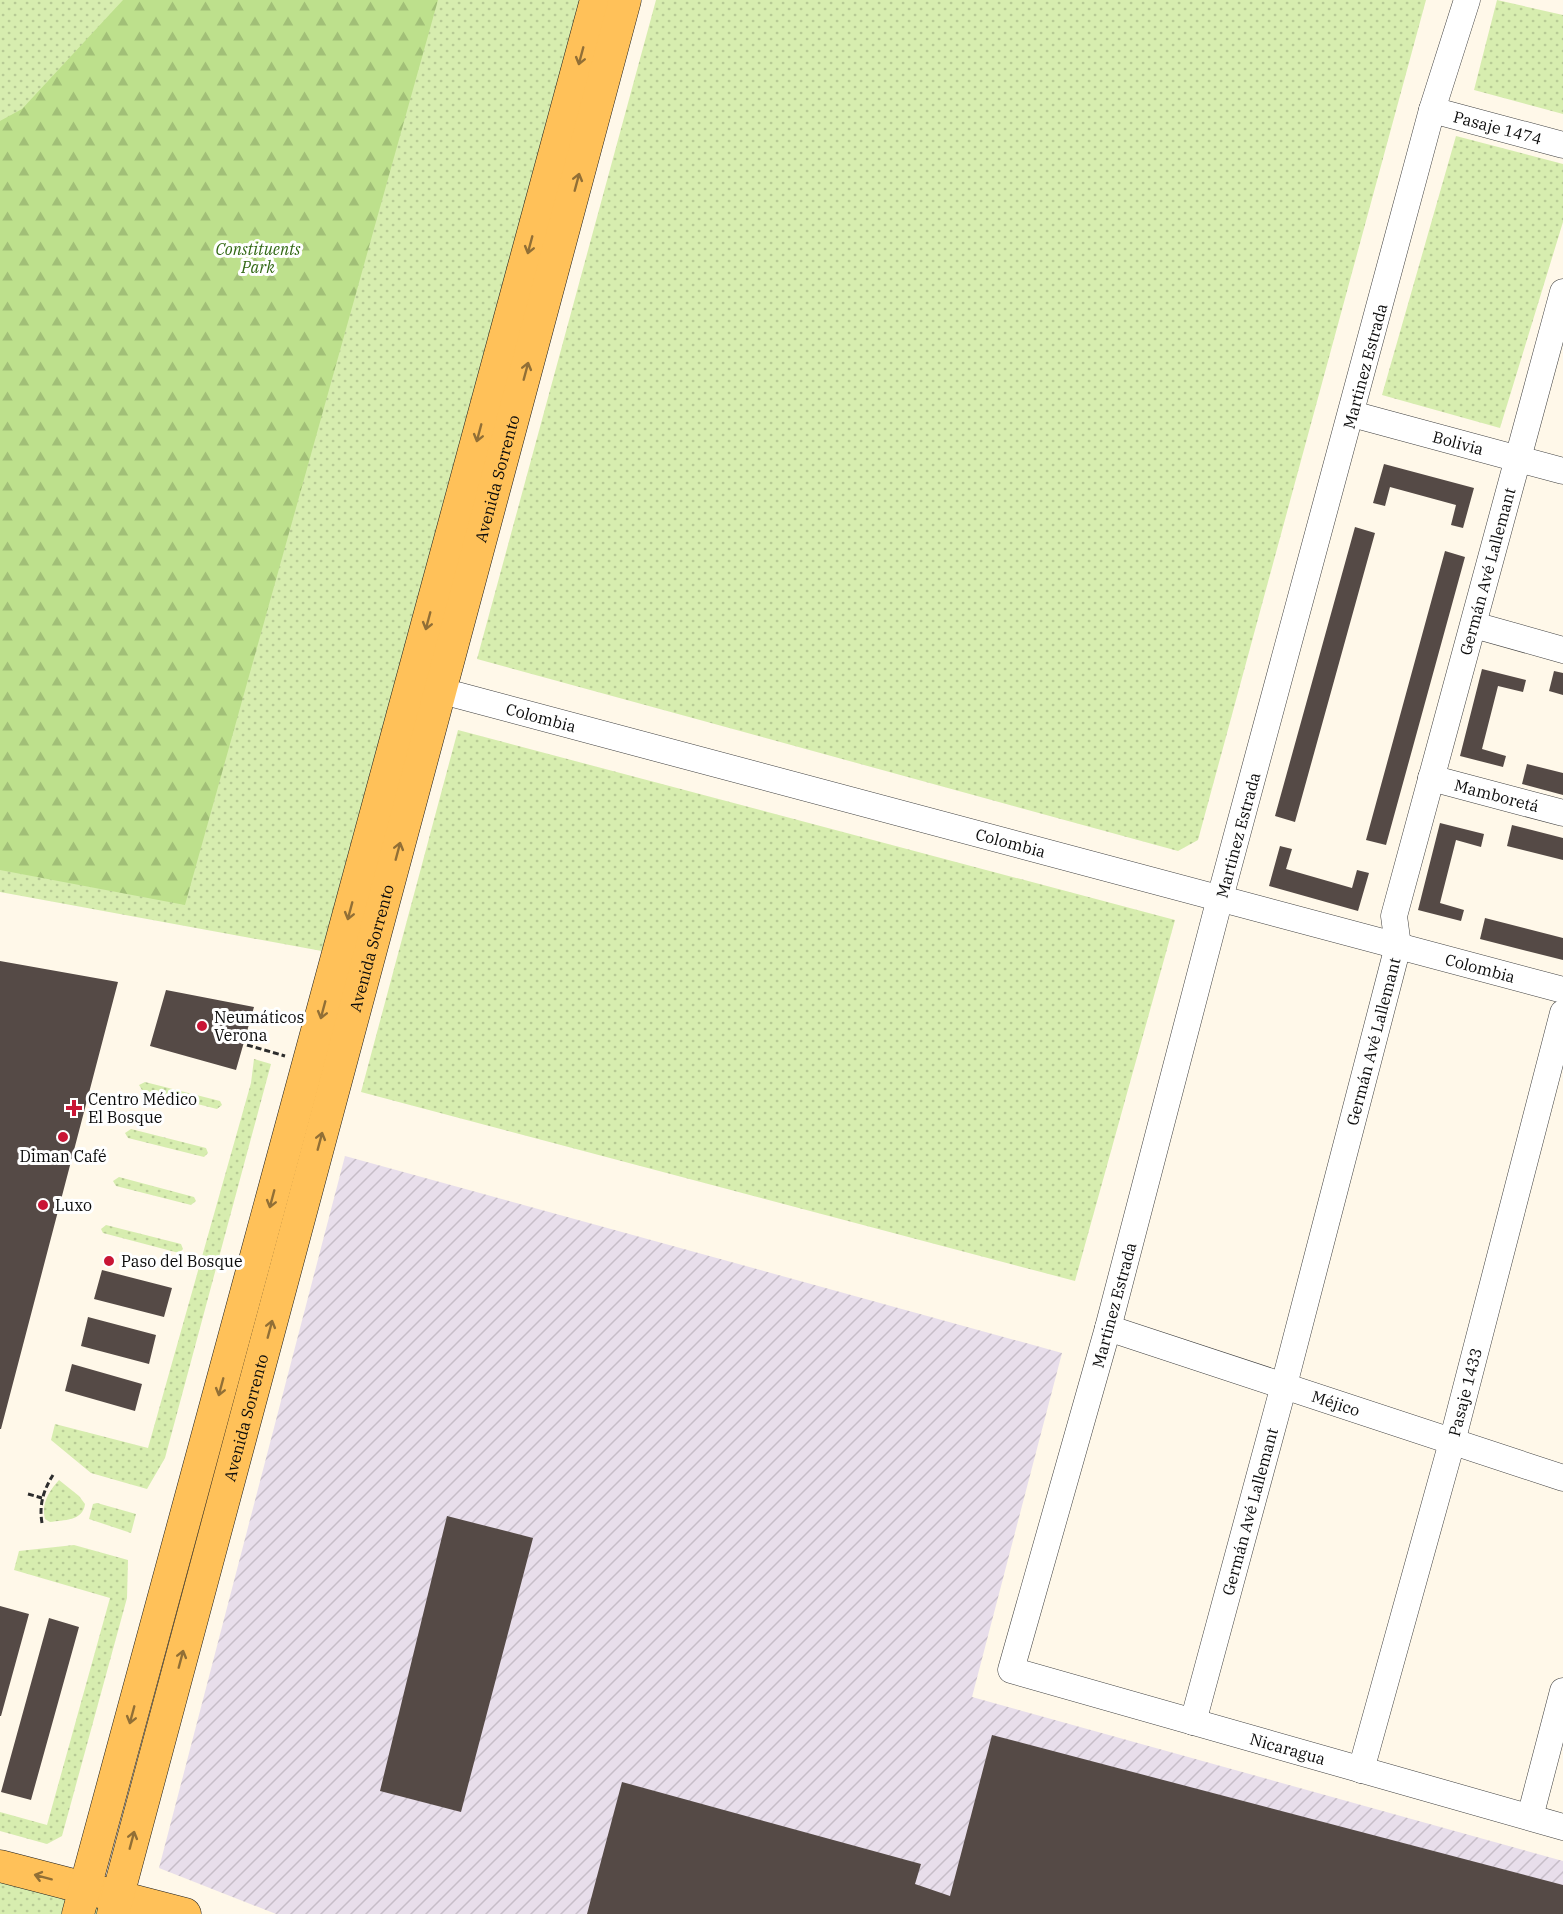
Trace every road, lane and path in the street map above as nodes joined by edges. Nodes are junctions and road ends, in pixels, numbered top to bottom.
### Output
1 (596, 0) edge
2 (626, 0) edge
3 (1467, 0) edge
4 (1432, 110) junction
5 (1563, 144) edge
6 (1562, 298) edge
7 (1352, 414) junction
8 (1518, 459) junction
9 (1563, 471) edge
10 (1474, 625) junction
11 (1563, 650) edge
12 (457, 695) dead end
13 (1431, 778) junction
14 (1563, 813) edge
15 (1220, 898) junction
16 (1398, 946) junction
17 (1563, 990) edge
18 (1563, 1013) edge
19 (247, 1045) dead end
20 (286, 1056) dead end
21 (1108, 1328) junction
22 (1284, 1385) junction
23 (1452, 1442) junction
24 (53, 1476) dead end
25 (1563, 1478) edge
26 (28, 1494) dead end
27 (42, 1498) junction
28 (42, 1523) dead end
29 (1011, 1670) joint
30 (1563, 1691) edge
31 (1193, 1722) junction
32 (1361, 1770) junction
33 (1530, 1817) junction
34 (1563, 1827) edge
35 (0, 1866) edge
36 (82, 1901) edge
37 (115, 1905) edge
38 (185, 1914) edge

1 -> 36 main road, Avenida Sorrento
37 -> 2 main road, Avenida Sorrento
3 - 4 street, Martinez Estrada
4 - 5 street, Pasaje 1474
4 - 7 street, Martinez Estrada
6 - 8 street, Germán Avé Lallemant
7 - 8 street, Bolivia
7 - 15 street, Martinez Estrada
8 - 9 street, Bolivia
8 - 10 street, Germán Avé Lallemant
10 - 11 street
10 - 13 street, Germán Avé Lallemant
12 - 15 street, Colombia
13 - 14 street, Mamboretá
13 - 16 street, Germán Avé Lallemant
15 - 16 street, Colombia
15 - 21 street, Martinez Estrada
16 - 17 street, Colombia
16 - 22 street, Germán Avé Lallemant
18 - 23 street, Pasaje 1433
19 - 20 path
21 - 22 street, Méjico
21 - 29 street, Martinez Estrada
22 - 23 street, Méjico
22 - 31 street, Germán Avé Lallemant
23 - 25 street, Méjico
23 - 32 street, Pasaje 1433
24 - 27 path
26 - 27 path
27 - 28 path
29 - 31 street, Nicaragua
30 - 33 street
31 - 32 street, Nicaragua
32 - 33 street, Nicaragua
33 - 34 street, Nicaragua
36 -> 35 main road
36 - 37 main road
37 - 38 main road

